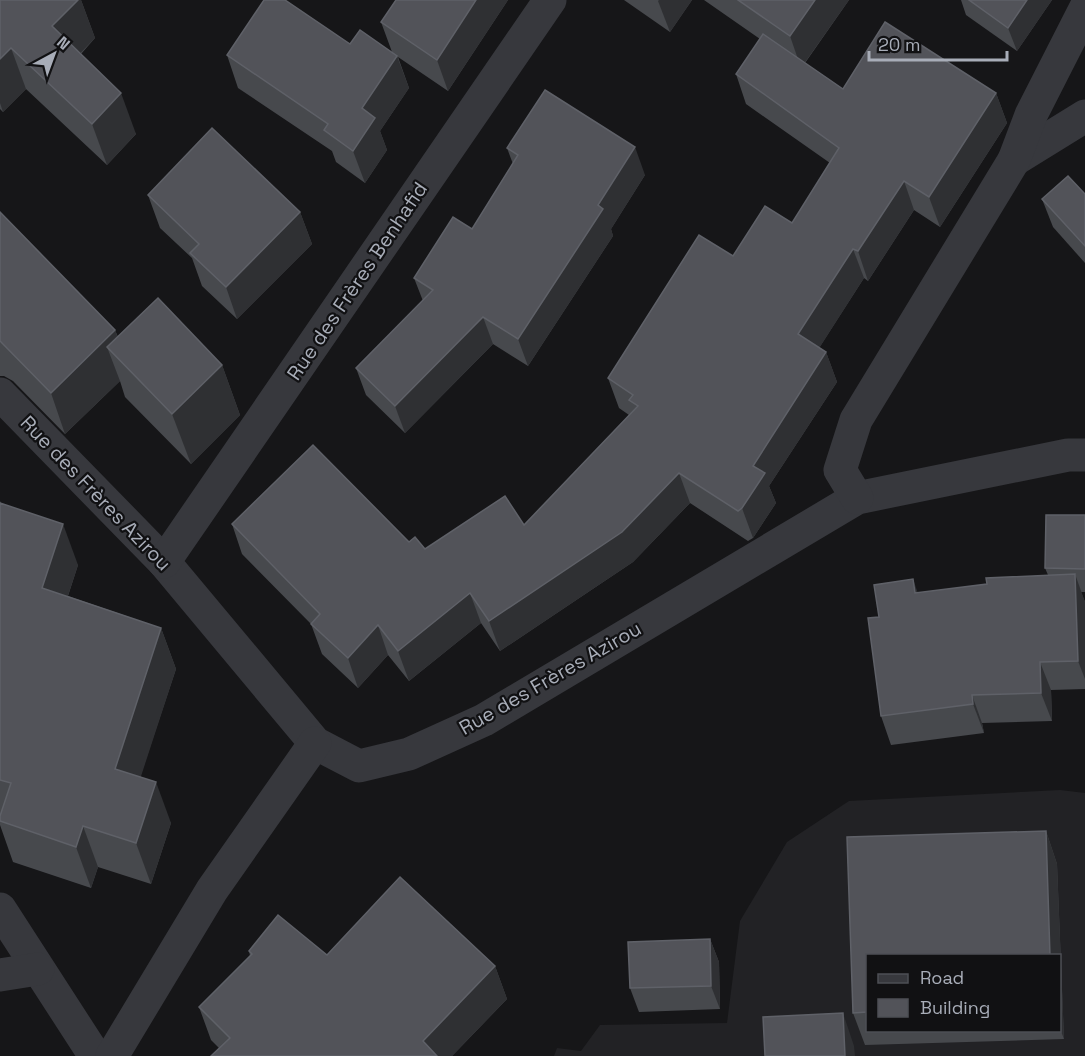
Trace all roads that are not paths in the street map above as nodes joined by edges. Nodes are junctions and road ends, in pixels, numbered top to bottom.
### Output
1 (550, 0) edge
2 (1085, 9) edge
3 (1085, 116) edge
4 (1014, 159) junction
5 (0, 394) edge
6 (1085, 455) edge
7 (857, 498) junction
8 (164, 562) junction
9 (315, 743) junction
10 (0, 909) edge
11 (38, 969) junction
12 (0, 975) edge
13 (95, 1056) edge
14 (112, 1056) edge

1 - 8 street, Rue des Frères Benhafid
2 - 4 street
3 - 4 street
4 - 7 street
5 - 8 street, Rue des Frères Azirou
6 - 7 street, Rue des Frères Azirou
7 - 9 street, Rue des Frères Azirou
8 - 9 street, Rue des Frères Azirou
9 - 14 street
10 - 11 street
11 - 12 street
11 - 13 street

